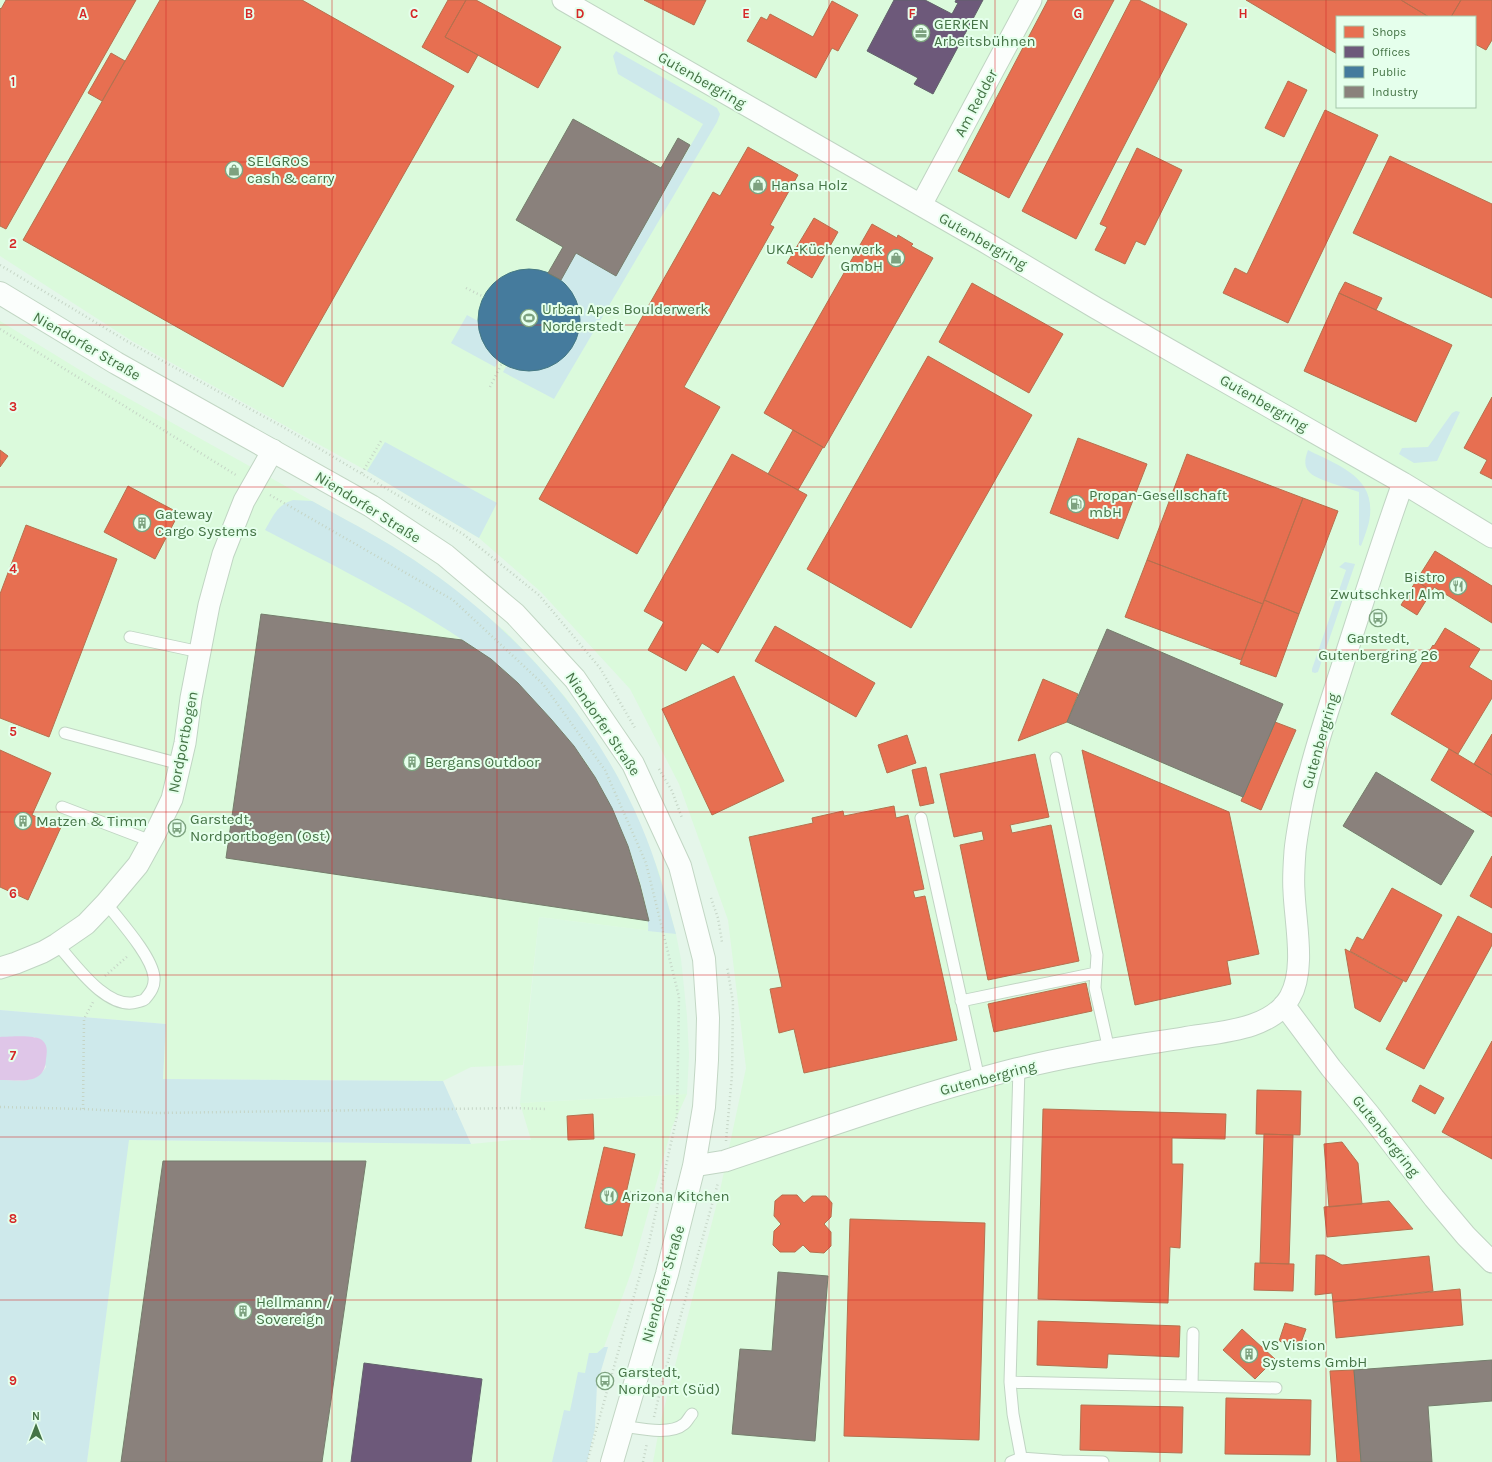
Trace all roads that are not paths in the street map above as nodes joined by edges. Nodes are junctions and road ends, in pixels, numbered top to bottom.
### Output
1 (563, 0) edge
2 (1031, 0) edge
3 (920, 205) junction
4 (0, 293) edge
5 (273, 450) junction
6 (1403, 483) junction
7 (1492, 537) edge
8 (130, 637) dead end
9 (200, 652) junction
10 (65, 733) dead end
11 (1056, 758) dead end
12 (180, 764) junction
13 (62, 807) dead end
14 (920, 818) dead end
15 (151, 841) junction
16 (106, 903) junction
17 (57, 944) junction
18 (0, 968) edge
19 (1096, 973) junction
20 (961, 1001) junction
21 (1284, 1005) junction
22 (1109, 1050) junction
23 (1019, 1068) junction
24 (979, 1079) junction
25 (694, 1166) junction
26 (1492, 1262) edge
27 (1193, 1333) dead end
28 (1010, 1382) junction
29 (1192, 1386) junction
30 (1276, 1388) dead end
31 (692, 1414) dead end
32 (622, 1426) junction
33 (1018, 1461) edge
34 (1061, 1461) edge
35 (612, 1462) edge
36 (1103, 1462) edge

1 - 3 street, Gutenbergring
2 - 3 street, Am Redder
3 - 6 street, Gutenbergring
4 - 5 main road, Niendorfer Straße
5 - 9 street, Nordportbogen
5 - 25 main road, Niendorfer Straße
6 - 7 street, Gutenbergring
6 - 21 street, Gutenbergring
8 - 9 lane
9 - 12 street, Nordportbogen
10 - 12 lane
11 - 19 lane
12 - 15 street, Nordportbogen
13 - 15 lane
14 - 20 lane
15 - 16 street, Nordportbogen
16 - 17 street, Nordportbogen
16 - 17 lane
17 - 18 street, Nordportbogen
19 - 20 lane
19 - 22 lane
20 - 24 lane
21 - 22 street, Gutenbergring
21 - 26 street, Gutenbergring
22 - 23 street, Gutenbergring
23 - 24 street, Gutenbergring
23 - 28 lane
24 - 25 street, Gutenbergring
25 - 32 main road, Niendorfer Straße
27 - 29 lane
28 - 29 lane
28 - 33 lane
29 - 30 lane
31 - 32 lane
32 - 35 main road, Niendorfer Straße
33 - 34 lane
34 - 36 lane

